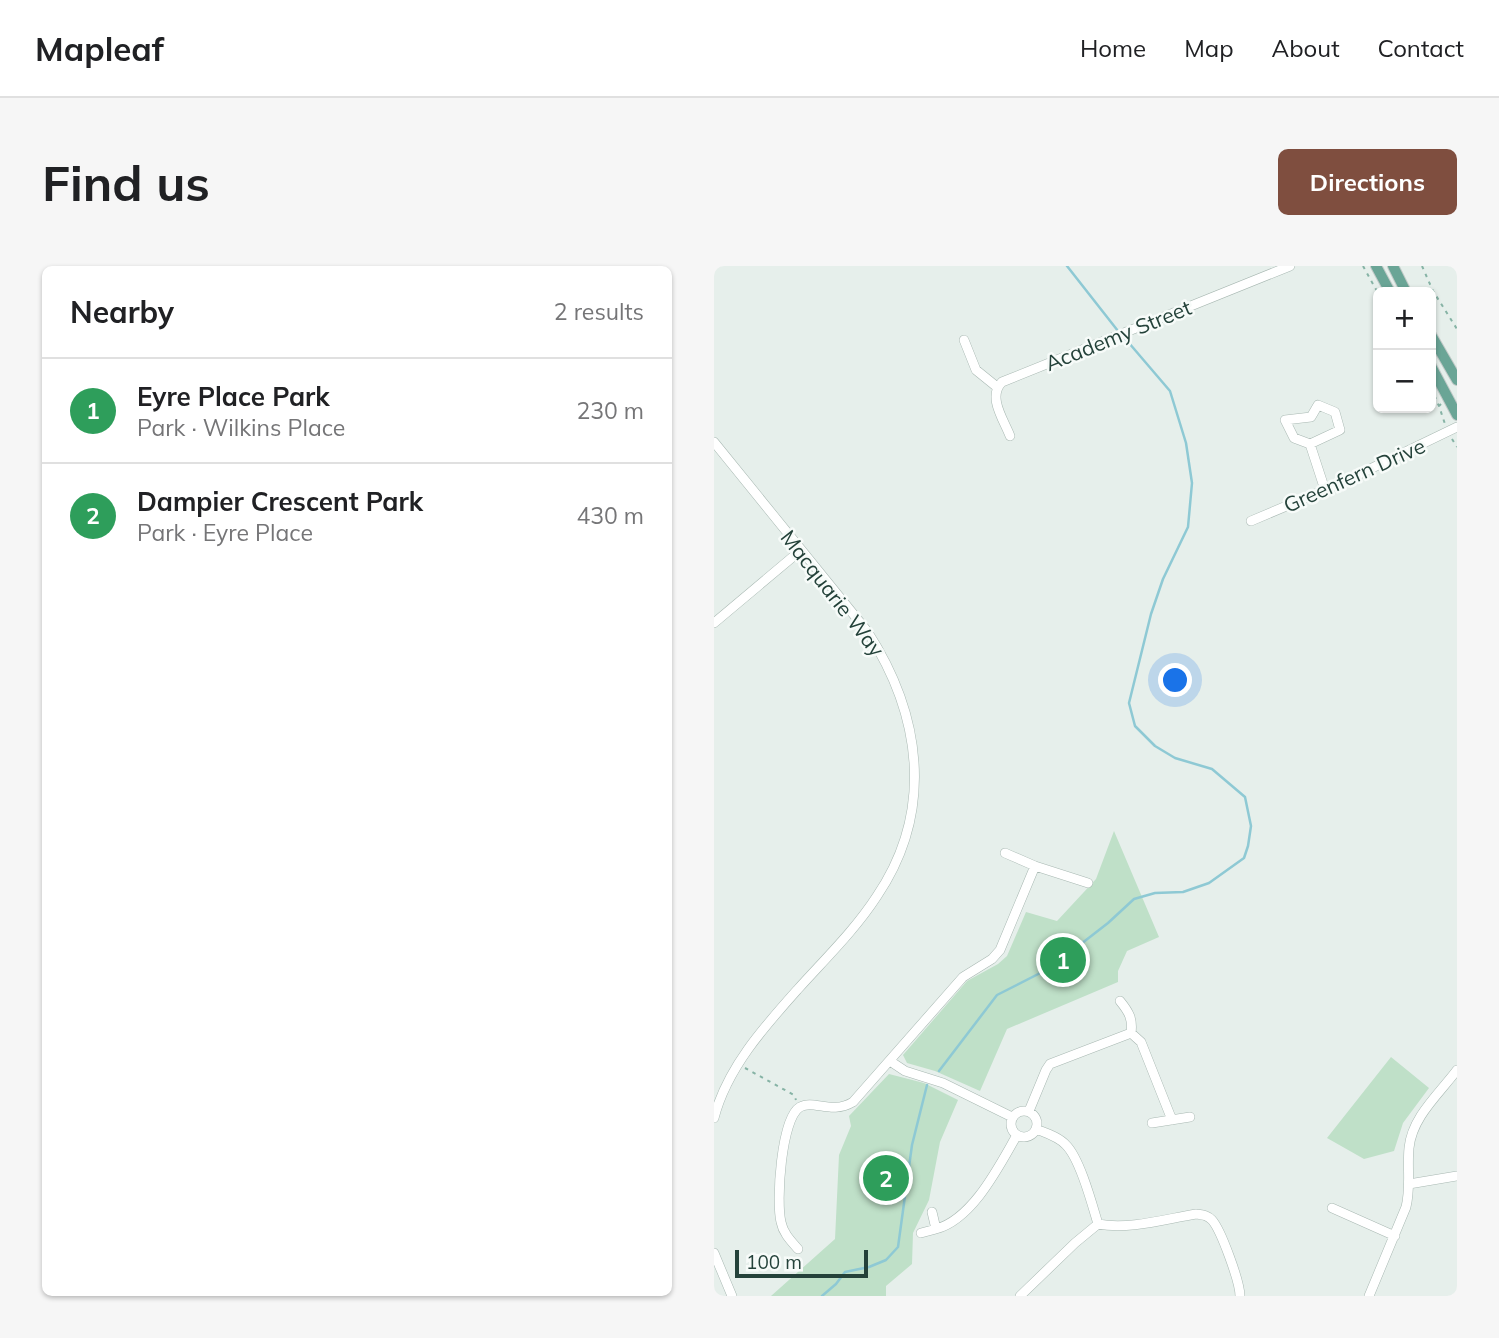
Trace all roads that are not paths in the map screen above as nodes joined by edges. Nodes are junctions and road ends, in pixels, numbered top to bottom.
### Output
1 (1290, 266) edge
2 (1376, 266) edge
3 (1393, 266) edge
4 (1388, 287) edge
5 (1404, 287) edge
6 (964, 340) dead end
7 (1436, 344) edge
8 (1436, 375) edge
9 (1457, 380) edge
10 (997, 387) junction
11 (1457, 415) edge
12 (1457, 427) edge
13 (1010, 436) dead end
14 (714, 442) edge
15 (1310, 444) junction
16 (1325, 490) junction
17 (1251, 521) dead end
18 (801, 550) junction
19 (714, 623) edge
20 (1005, 853) dead end
21 (1035, 866) junction
22 (1088, 883) dead end
23 (1120, 1001) dead end
24 (1131, 1033) junction
25 (890, 1061) junction
26 (1457, 1070) edge
27 (1029, 1111) junction
28 (1190, 1117) dead end
29 (714, 1118) edge
30 (1012, 1118) junction
31 (1172, 1120) junction
32 (1152, 1123) dead end
33 (1036, 1129) junction
34 (1017, 1135) junction
35 (1457, 1176) edge
36 (1409, 1184) junction
37 (1332, 1208) dead end
38 (932, 1212) dead end
39 (1098, 1224) junction
40 (936, 1229) junction
41 (921, 1233) dead end
42 (1395, 1236) junction
43 (798, 1249) dead end
44 (714, 1252) edge
45 (732, 1296) edge
46 (1020, 1296) edge
47 (1240, 1296) edge
48 (1369, 1296) edge

1 - 10 street, Academy Street
2 - 4 main road
3 - 5 main road
6 - 10 street
7 - 9 main road
8 - 11 main road
10 - 13 street
12 - 16 street, Greenfern Drive
14 - 18 street, Macquarie Way
15 - 15 street
15 - 16 street
16 - 17 street, Greenfern Drive
18 - 19 street
18 - 29 street, Macquarie Way
20 - 21 street
21 - 22 street
21 - 25 street
23 - 24 street
24 - 27 street
24 - 31 street
25 - 30 street
25 - 43 street
26 - 36 street
27 - 30 street
27 - 33 street
28 - 31 street
30 - 34 street
31 - 32 street
33 - 34 street
33 - 39 street
34 - 40 street
35 - 36 street
36 - 42 street
37 - 42 street
38 - 40 street
39 - 46 street
39 - 47 street
40 - 41 street
42 - 48 street
44 - 45 street

